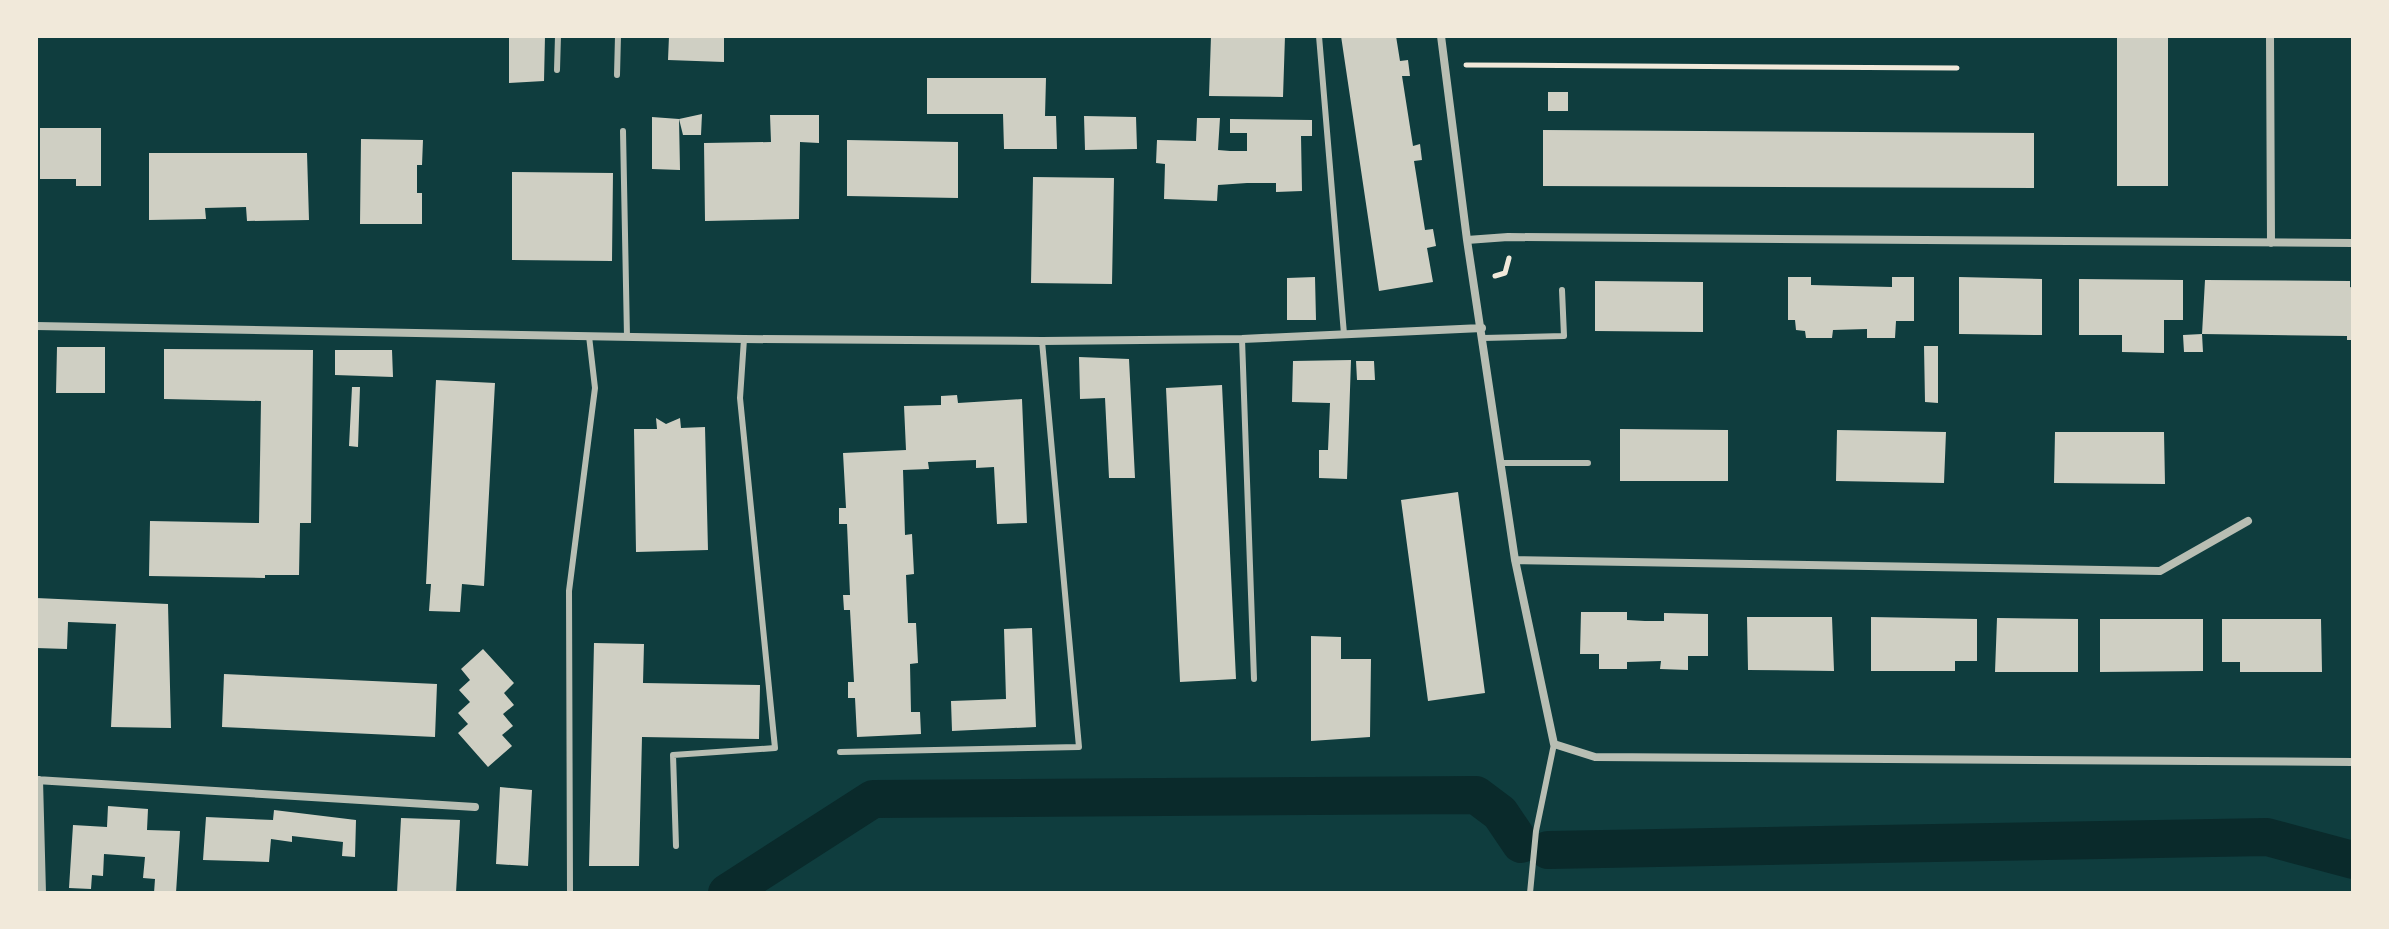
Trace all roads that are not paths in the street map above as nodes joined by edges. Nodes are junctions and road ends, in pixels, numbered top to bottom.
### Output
1 (558, 36) edge
2 (618, 36) edge
3 (1319, 36) edge
4 (1441, 36) edge
5 (2270, 36) edge
6 (557, 70) dead end
7 (617, 75) dead end
8 (623, 131) dead end
9 (1467, 240) junction
10 (2271, 243) junction
11 (2353, 243) edge
12 (1562, 290) dead end
13 (36, 326) edge
14 (1482, 328) junction
15 (1344, 334) junction
16 (589, 336) junction
17 (627, 337) junction
18 (1483, 338) junction
19 (744, 339) junction
20 (1242, 339) junction
21 (1042, 341) junction
22 (1501, 463) junction
23 (1588, 463) dead end
24 (2248, 521) dead end
25 (1515, 560) junction
26 (1254, 679) dead end
27 (1554, 744) junction
28 (840, 752) dead end
29 (2353, 762) edge
30 (37, 780) edge
31 (475, 807) dead end
32 (676, 846) dead end
33 (42, 893) edge
34 (570, 893) edge
35 (1530, 893) edge

1 - 6 lane
2 - 7 lane
3 - 15 lane
4 - 9 street
5 - 10 street
8 - 17 lane
9 - 10 street
9 - 14 street
10 - 11 street
12 - 18 lane
13 - 16 street
14 - 15 street
14 - 18 street
15 - 20 street
16 - 17 street
16 - 34 lane
17 - 19 street
18 - 22 street
19 - 21 street
19 - 32 lane
20 - 21 street
20 - 26 lane
21 - 28 lane
22 - 23 lane
22 - 25 street
24 - 25 street
25 - 27 street
27 - 29 street
27 - 35 lane
30 - 31 street
30 - 33 street

